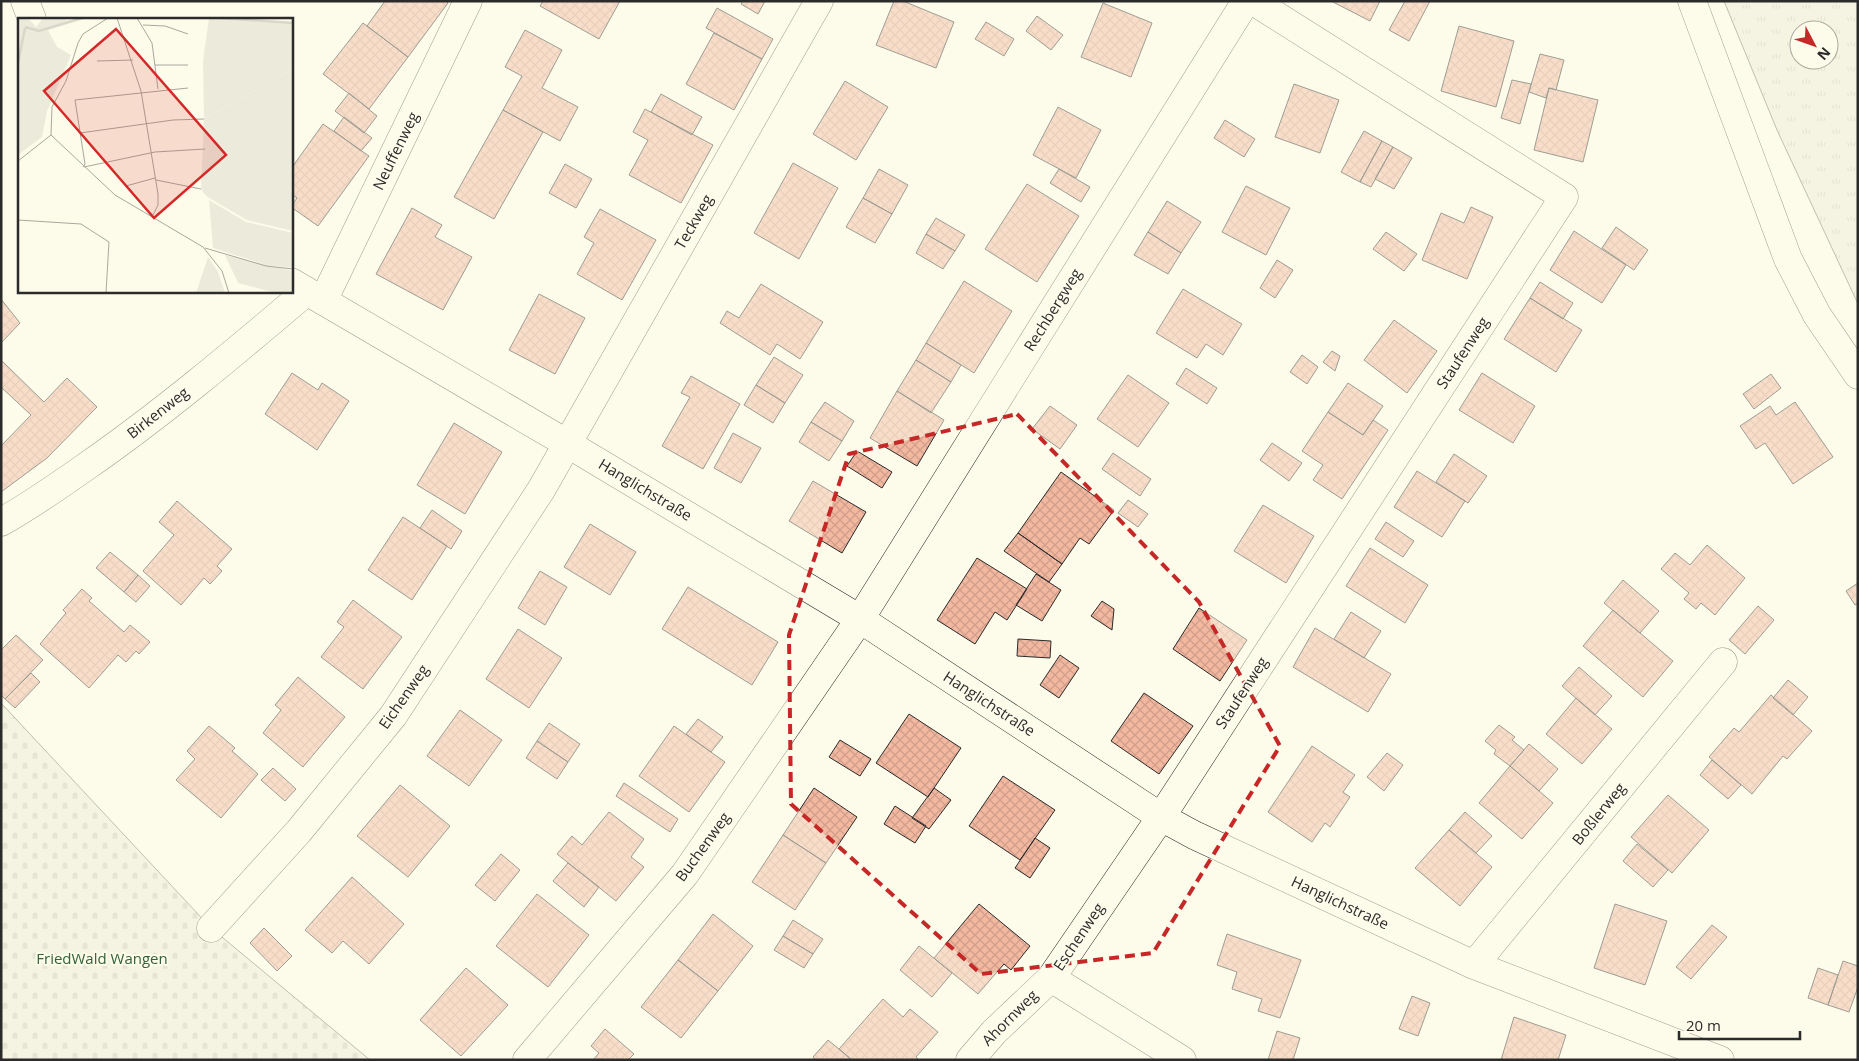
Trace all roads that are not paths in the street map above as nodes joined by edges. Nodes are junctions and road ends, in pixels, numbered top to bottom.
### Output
1 (25, 1) edge
2 (468, 1) edge
3 (819, 1) edge
4 (1246, 1) edge
5 (1253, 1) edge
6 (1692, 1) edge
7 (32, 18) edge
8 (307, 292) edge
9 (1858, 376) edge
10 (568, 444) junction
11 (1, 522) edge
12 (860, 619) junction
13 (1724, 662) dead end
14 (1161, 817) junction
15 (211, 928) dead end
16 (1474, 966) junction
17 (1051, 978) junction
18 (527, 1060) edge
19 (970, 1060) edge
20 (1182, 1060) edge
21 (1720, 1060) edge

1 - 7 street
2 - 8 street, Neuffenweg
3 - 10 street, Teckweg
4 - 12 street, Rechbergweg
5 - 14 street, Staufenweg
6 - 9 street
8 - 10 street, Hanglichstraße
8 - 11 street, Birkenweg
10 - 12 street, Hanglichstraße
10 - 15 street, Eichenweg
12 - 14 street, Hanglichstraße
12 - 18 street, Buchenweg
13 - 16 street, Boßlerweg
14 - 16 street, Hanglichstraße
14 - 17 street, Eschenweg
16 - 21 street, Hanglichstraße
17 - 19 street, Ahornweg
17 - 20 street, Eschenweg

